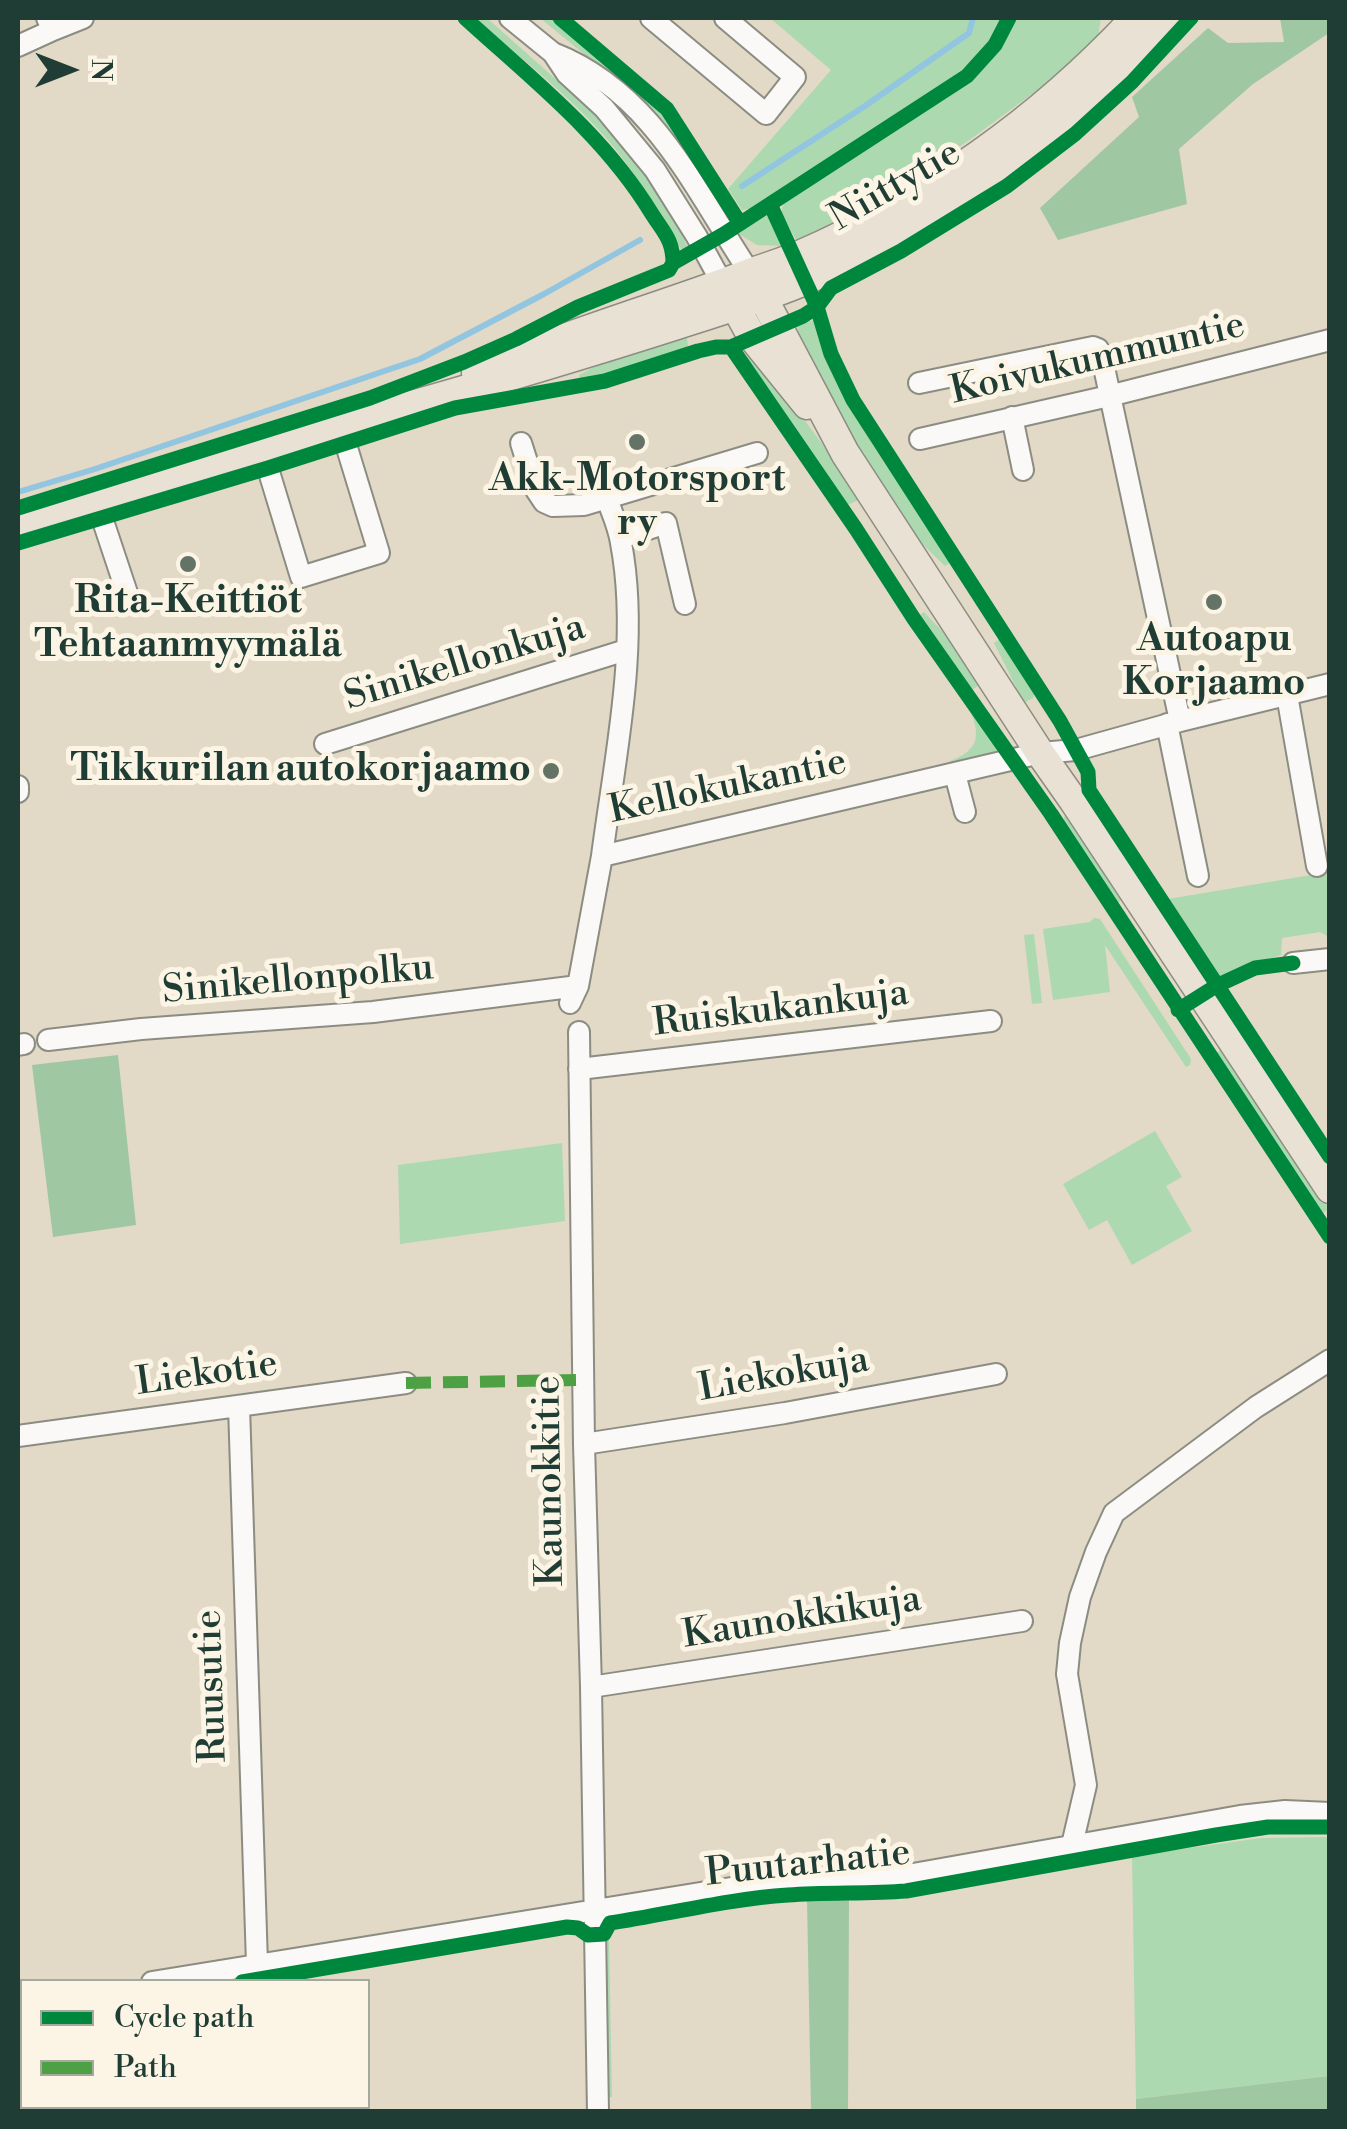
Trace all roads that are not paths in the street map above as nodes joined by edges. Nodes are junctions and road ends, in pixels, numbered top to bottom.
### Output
1 (83, 18) edge
2 (510, 18) edge
3 (651, 18) edge
4 (725, 18) edge
5 (1135, 18) edge
6 (1166, 18) edge
7 (50, 24) edge
8 (18, 46) edge
9 (553, 53) junction
10 (757, 285) junction
11 (729, 295) junction
12 (1330, 340) edge
13 (920, 383) dead end
14 (1110, 396) junction
15 (1012, 417) junction
16 (340, 426) junction
17 (920, 439) dead end
18 (521, 443) dead end
19 (262, 449) junction
20 (845, 452) junction
21 (756, 453) dead end
22 (1023, 470) dead end
23 (607, 499) junction
24 (96, 500) junction
25 (18, 526) edge
26 (621, 538) junction
27 (127, 592) dead end
28 (685, 604) dead end
29 (626, 650) junction
30 (1330, 684) edge
31 (1287, 694) junction
32 (1174, 722) junction
33 (325, 744) dead end
34 (1040, 753) junction
35 (954, 774) junction
36 (965, 812) dead end
37 (602, 856) junction
38 (1317, 866) dead end
39 (1198, 876) dead end
40 (1330, 958) edge
41 (1293, 964) dead end
42 (991, 1020) dead end
43 (578, 1032) dead end
44 (48, 1040) dead end
45 (579, 1069) junction
46 (1330, 1189) edge
47 (1330, 1360) edge
48 (996, 1374) dead end
49 (406, 1383) dead end
50 (239, 1406) junction
51 (18, 1436) edge
52 (584, 1444) junction
53 (1022, 1621) dead end
54 (591, 1686) junction
55 (1330, 1813) edge
56 (1072, 1845) junction
57 (594, 1910) junction
58 (257, 1964) junction
59 (170, 1979) edge
60 (598, 2112) edge

1 - 7 street
2 - 9 street
3 - 4 street
5 - 10 main road, Niittytie
6 - 10 main road, Niittytie
7 - 8 street
9 - 10 street
9 - 11 street
10 - 11 main road, Niittytie
10 - 20 main road
11 - 16 main road, Niittytie
11 - 20 main road
12 - 14 street, Koivukummuntie
13 - 14 street
14 - 15 street, Koivukummuntie
14 - 32 street
15 - 17 street, Koivukummuntie
15 - 22 street
16 - 19 main road, Niittytie
16 - 19 street
18 - 23 street
19 - 24 main road, Niittytie
20 - 34 main road
21 - 23 street
23 - 26 street, Kellokukantie
24 - 25 main road, Niittytie
24 - 27 street
26 - 28 street
26 - 29 street, Kellokukantie
29 - 33 street, Sinikellonkuja
29 - 37 street, Kellokukantie
30 - 31 street, Kellokukantie
31 - 32 street, Kellokukantie
31 - 38 street
32 - 34 street, Kellokukantie
32 - 39 street
34 - 35 street, Kellokukantie
34 - 46 main road
35 - 36 street
35 - 37 street, Kellokukantie
37 - 44 street, Sinikellonpolku
40 - 41 street
42 - 45 street, Ruiskukankuja
43 - 45 street, Kaunokkitie
45 - 52 street, Kaunokkitie
47 - 56 street
48 - 52 street, Liekokuja
49 - 50 street, Liekotie
50 - 51 street, Liekotie
50 - 58 street, Ruusutie
52 - 54 street, Kaunokkitie
53 - 54 street, Kaunokkikuja
54 - 57 street, Kaunokkitie
55 - 56 street, Puutarhatie
56 - 57 street, Puutarhatie
57 - 58 street, Puutarhatie
57 - 60 street, Kaunokkitie
58 - 59 street, Puutarhatie

